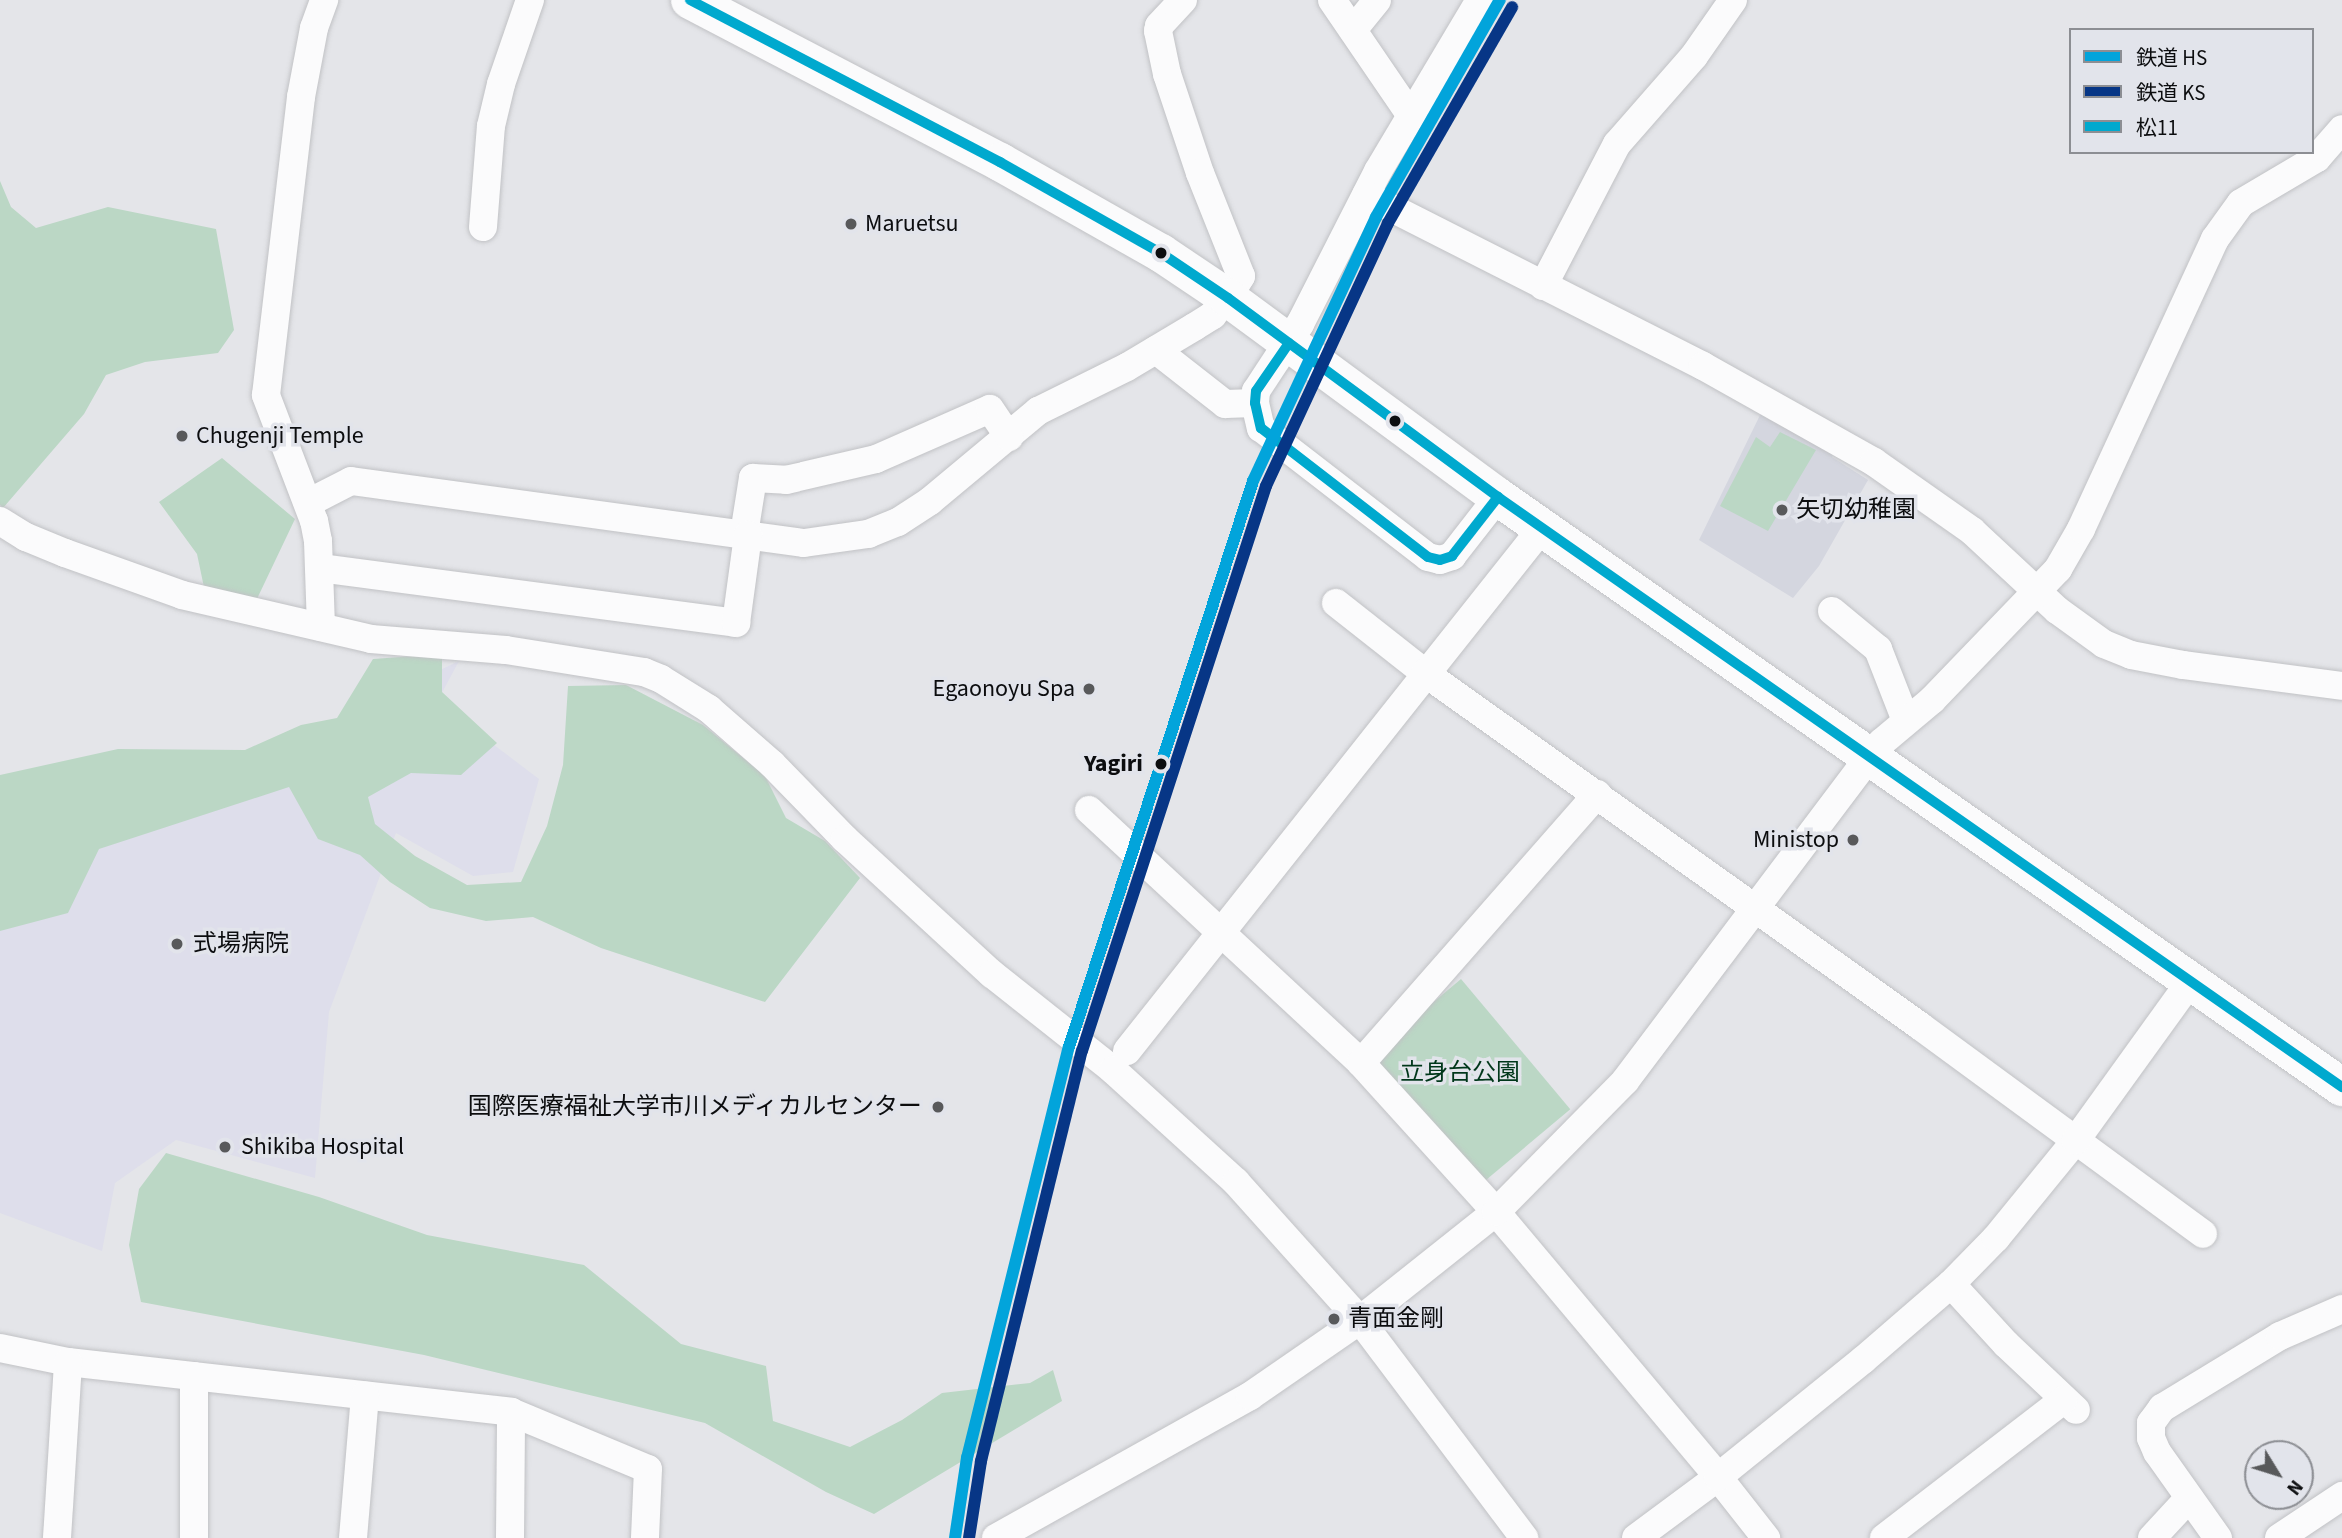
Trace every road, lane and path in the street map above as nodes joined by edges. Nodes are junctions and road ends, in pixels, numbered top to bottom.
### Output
1 (324, 0) edge
2 (530, 0) edge
3 (690, 0) edge
4 (1183, 0) edge
5 (1332, 0) edge
6 (1377, 0) edge
7 (1733, 0) edge
8 (1478, 1) edge
9 (1353, 30) junction
10 (1411, 116) junction
11 (2342, 129) edge
12 (1366, 195) junction
13 (482, 226) dead end
14 (1543, 286) junction
15 (1227, 298) junction
16 (1289, 343) junction
17 (1156, 350) junction
18 (1255, 403) junction
19 (1009, 437) junction
20 (1498, 497) junction
21 (308, 503) junction
22 (0, 521) edge
23 (1542, 528) junction
24 (746, 535) junction
25 (320, 568) junction
26 (2037, 591) junction
27 (1336, 603) dead end
28 (1832, 611) dead end
29 (321, 627) junction
30 (1425, 673) junction
31 (2342, 686) edge
32 (1906, 721) junction
33 (1870, 757) junction
34 (1597, 794) junction
35 (1090, 810) dead end
36 (1755, 910) junction
37 (1221, 931) junction
38 (2190, 982) junction
39 (1127, 1051) dead end
40 (1361, 1063) junction
41 (2342, 1087) edge
42 (2076, 1140) junction
43 (1496, 1212) junction
44 (2203, 1234) dead end
45 (1951, 1284) junction
46 (2342, 1310) edge
47 (1360, 1320) junction
48 (0, 1348) edge
49 (68, 1362) junction
50 (194, 1376) junction
51 (365, 1396) junction
52 (511, 1412) junction
53 (1718, 1477) junction
54 (2342, 1496) edge
55 (2189, 1498) junction
56 (57, 1538) edge
57 (194, 1538) edge
58 (353, 1538) edge
59 (510, 1538) edge
60 (645, 1538) edge
61 (996, 1538) edge
62 (1524, 1538) edge
63 (1636, 1538) edge
64 (1766, 1538) edge
65 (1884, 1538) edge
66 (2152, 1538) edge
67 (2218, 1538) edge
68 (2279, 1538) edge

1 - 21 street
2 - 13 street
3 - 15 main road
4 - 15 street
5 - 9 street
6 - 9 street
7 - 14 street
8 - 10 street
9 - 10 street
10 - 12 street
11 - 26 street
12 - 14 street
12 - 16 street
14 - 26 street
15 - 16 main road
15 - 17 street
16 - 18 street
16 - 20 main road
17 - 18 street
17 - 19 street
18 - 20 street
19 - 24 street
19 - 24 street
20 - 23 main road
21 - 24 street
21 - 25 street
22 - 29 street
23 - 30 street
23 - 33 main road
24 - 25 street
25 - 29 street
26 - 31 street
26 - 32 street
27 - 30 street
28 - 32 street
29 - 47 street
30 - 34 street
30 - 37 street
32 - 33 street
33 - 36 street
33 - 38 main road
34 - 36 street
34 - 40 street
35 - 37 street
36 - 42 street
36 - 43 street
37 - 39 street
37 - 40 street
38 - 41 main road
38 - 42 street
40 - 43 street
42 - 44 street
42 - 45 street
43 - 47 street
43 - 53 street
45 - 53 street
45 - 65 street
46 - 55 street
47 - 61 street
47 - 62 street
48 - 49 street
49 - 50 street
49 - 56 street
50 - 51 street
50 - 57 street
51 - 52 street
51 - 58 street
52 - 59 street
52 - 60 street
53 - 63 street
53 - 64 street
54 - 68 street
55 - 66 street
55 - 67 street

